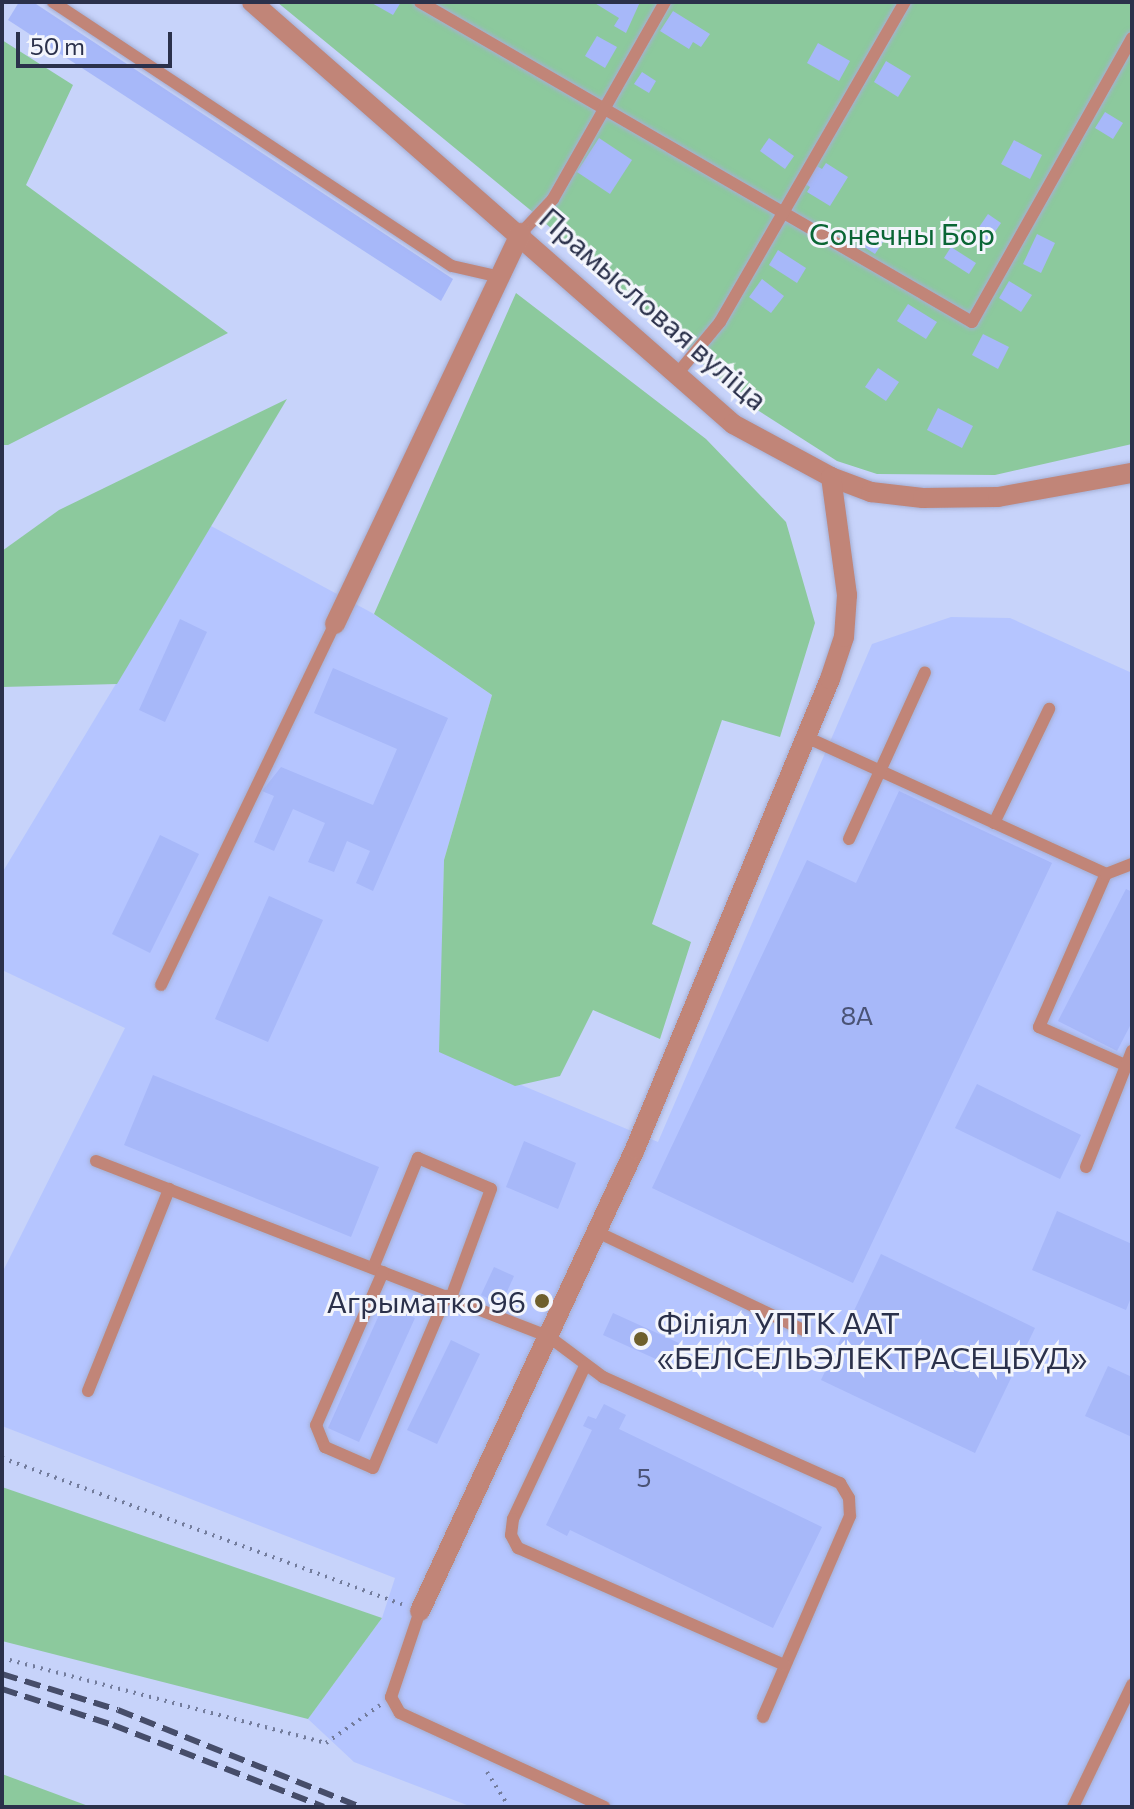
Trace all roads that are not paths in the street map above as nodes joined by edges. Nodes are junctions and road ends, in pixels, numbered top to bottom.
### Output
1 (53, 2) edge
2 (252, 2) edge
3 (420, 2) edge
4 (665, 2) edge
5 (905, 2) edge
6 (1132, 38) edge
7 (603, 110) junction
8 (783, 213) junction
9 (521, 233) junction
10 (500, 277) junction
11 (677, 374) junction
12 (1132, 473) edge
13 (831, 477) junction
14 (335, 624) joint
15 (925, 672) dead end
16 (1049, 709) dead end
17 (806, 737) junction
18 (880, 772) junction
19 (994, 823) junction
20 (849, 839) dead end
21 (1132, 864) edge
22 (1106, 874) junction
23 (161, 985) dead end
24 (1132, 1051) edge
25 (1125, 1065) junction
26 (96, 1161) dead end
27 (1086, 1167) dead end
28 (169, 1189) junction
29 (597, 1232) junction
30 (378, 1270) junction
31 (448, 1297) junction
32 (803, 1330) dead end
33 (548, 1336) junction
34 (585, 1366) junction
35 (88, 1391) dead end
36 (420, 1611) joint
37 (784, 1665) junction
38 (1132, 1685) edge
39 (763, 1717) dead end
40 (604, 1807) edge
41 (1073, 1807) edge

1 - 10 lane
2 - 9 street, Прамысловая вуліца
3 - 7 lane
4 - 7 lane
5 - 8 lane
6 - 8 lane
7 - 8 lane
7 - 9 lane
8 - 11 lane
9 - 10 street
9 - 11 street, Прамысловая вуліца
10 - 14 street
11 - 13 street, Прамысловая вуліца
12 - 13 street, Прамысловая вуліца
13 - 17 street
14 - 23 lane
15 - 18 lane
16 - 19 lane
17 - 18 lane
17 - 29 street
18 - 19 lane
18 - 20 lane
19 - 22 lane
21 - 22 lane
22 - 25 lane
24 - 25 lane
25 - 27 lane
26 - 28 lane
28 - 30 lane
28 - 35 lane
29 - 32 lane
29 - 33 street
30 - 31 lane
30 - 31 lane
30 - 31 lane
31 - 33 lane
33 - 34 lane
33 - 36 street
34 - 37 lane
34 - 37 lane
36 - 40 lane
37 - 39 lane
38 - 41 lane

